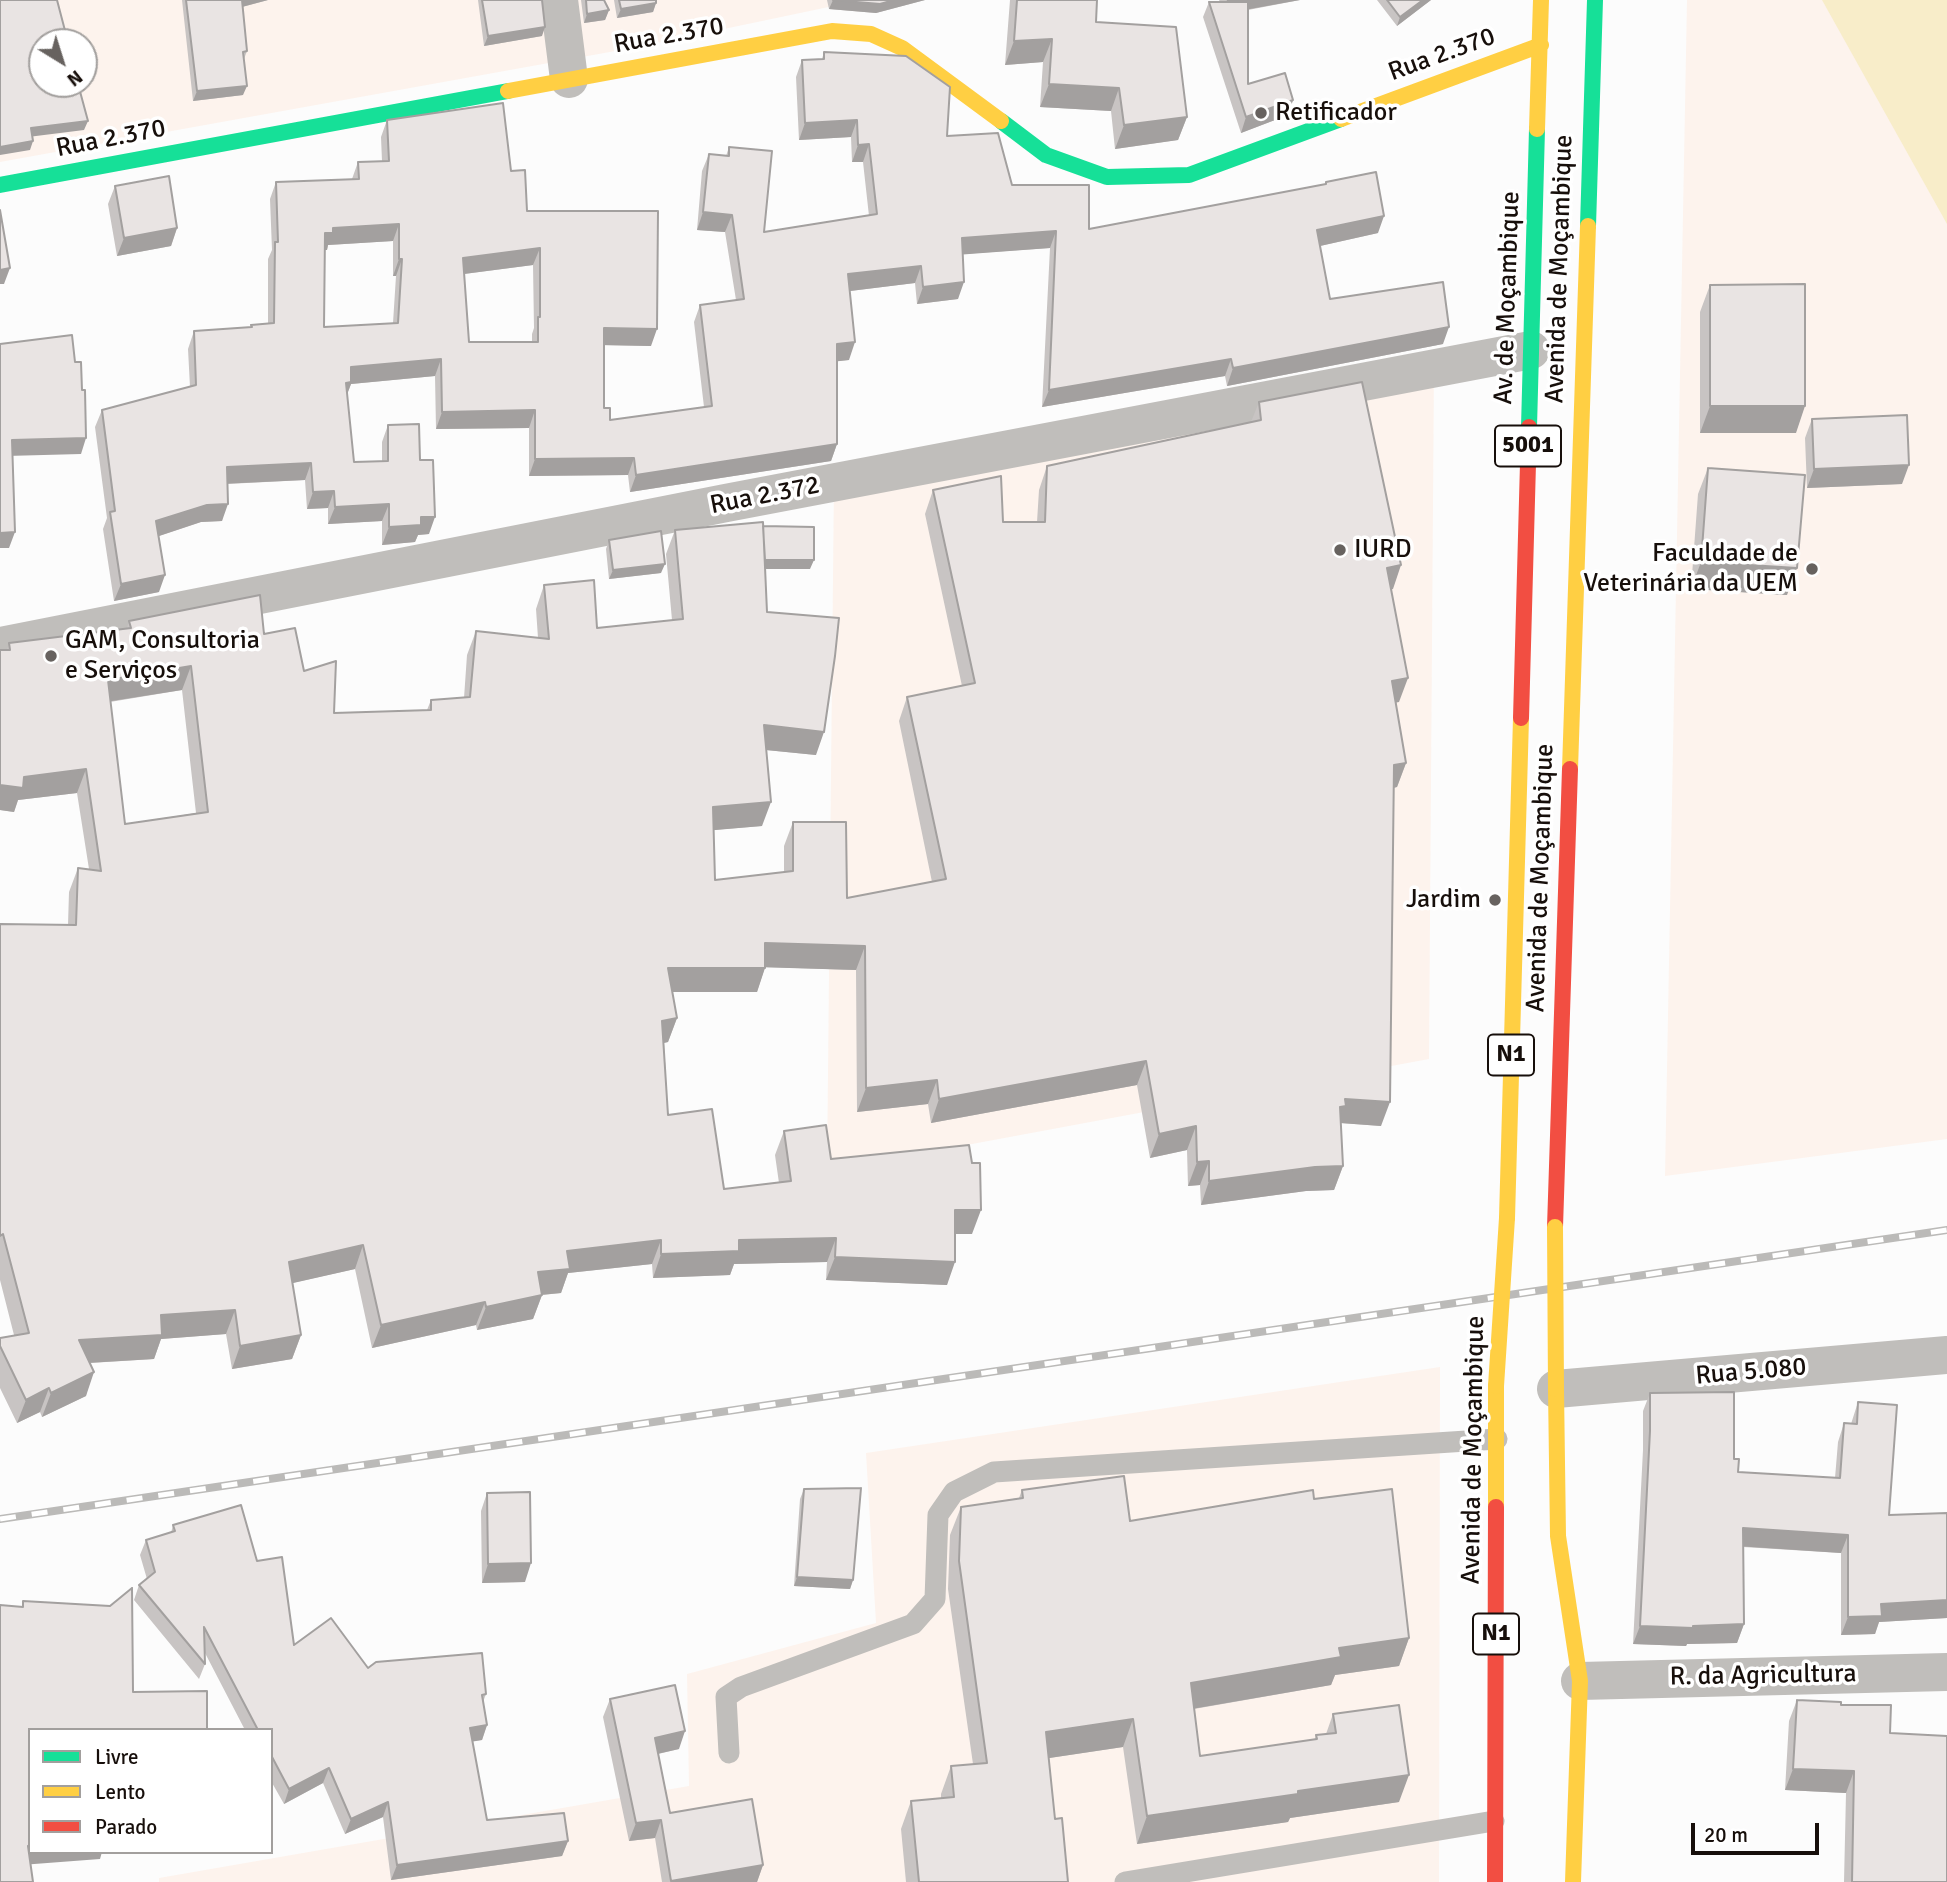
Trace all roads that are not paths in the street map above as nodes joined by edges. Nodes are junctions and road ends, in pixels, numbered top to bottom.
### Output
1 (559, 0) edge
2 (1541, 0) edge
3 (1595, 0) edge
4 (1541, 45) junction
5 (569, 79) junction
6 (0, 185) edge
7 (1531, 350) junction
8 (0, 646) edge
9 (1516, 892) joint
10 (1947, 1355) edge
11 (1556, 1389) junction
12 (1497, 1439) junction
13 (1947, 1672) edge
14 (1580, 1681) junction
15 (729, 1753) dead end
16 (1494, 1821) junction
17 (1125, 1882) edge
18 (1495, 1882) edge
19 (1573, 1882) edge

1 - 5 street
2 - 4 main road, Av. de Moçambique / 5001
3 - 11 main road, Avenida de Moçambique / N1, bridge
4 - 5 main road, Rua 2.370
4 - 7 main road, Av. de Moçambique / 5001
5 - 6 main road, Rua 2.370
7 - 8 street, Rua 2.372
7 - 9 main road, Av. de Moçambique / 5001
9 - 12 main road, Avenida de Moçambique / N1, bridge
10 - 11 street, Rua 5.080
11 - 14 main road, Avenida de Moçambique / N1
12 - 15 lane
12 - 16 main road, Avenida de Moçambique / N1
13 - 14 street, R. da Agricultura
14 - 19 main road, Avenida de Moçambique / N1
16 - 17 lane
16 - 18 main road, Avenida de Moçambique / N1

